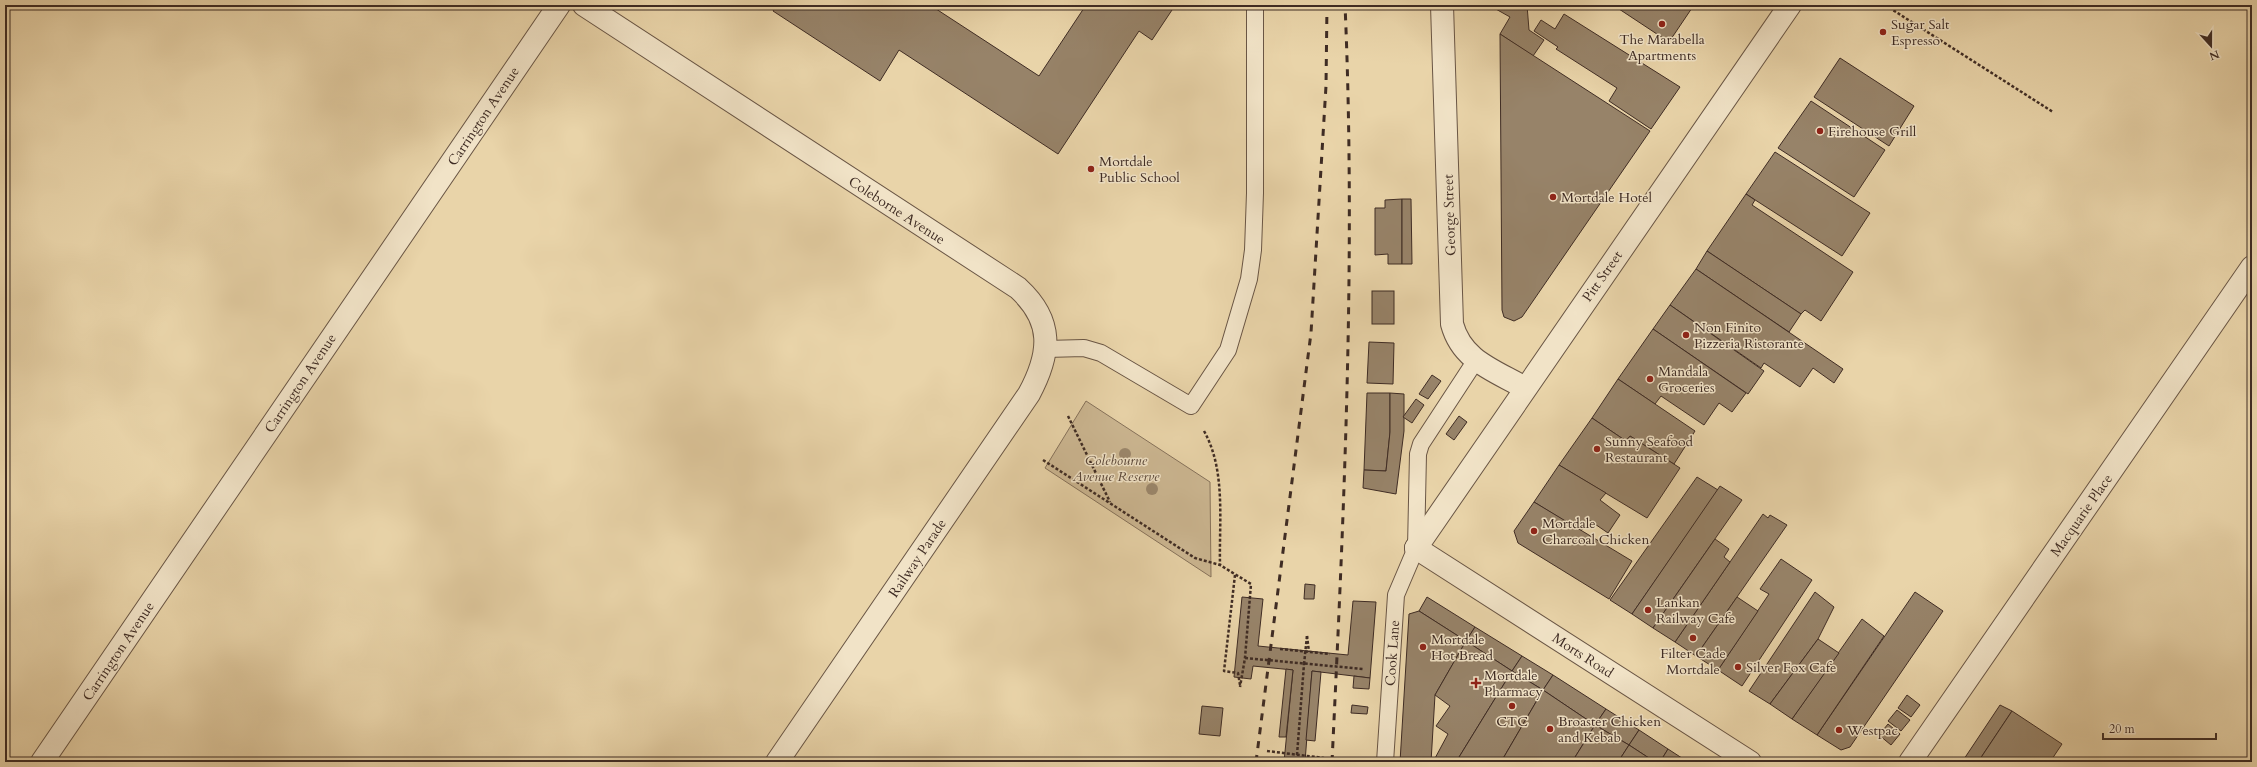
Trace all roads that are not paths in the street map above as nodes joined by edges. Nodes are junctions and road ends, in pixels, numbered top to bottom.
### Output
1 (559, 5) edge
2 (584, 5) edge
3 (1255, 5) edge
4 (1442, 5) edge
5 (1790, 5) edge
6 (2252, 267) edge
7 (1046, 349) junction
8 (1476, 360) junction
9 (1525, 388) junction
10 (1416, 548) junction
11 (42, 762) edge
12 (777, 762) edge
13 (1385, 762) edge
14 (1750, 762) edge
15 (1910, 762) edge

1 - 11 street, Carrington Avenue
2 - 7 street, Coleborne Avenue
3 - 7 lane
4 - 8 street, George Street
5 - 9 street, Pitt Street
6 - 15 street, Macquarie Place
7 - 12 street, Railway Parade
8 - 9 street, George Street
8 - 10 lane
9 - 10 street, Pitt Street
10 - 13 lane, Cook Lane
10 - 14 street, Morts Road

